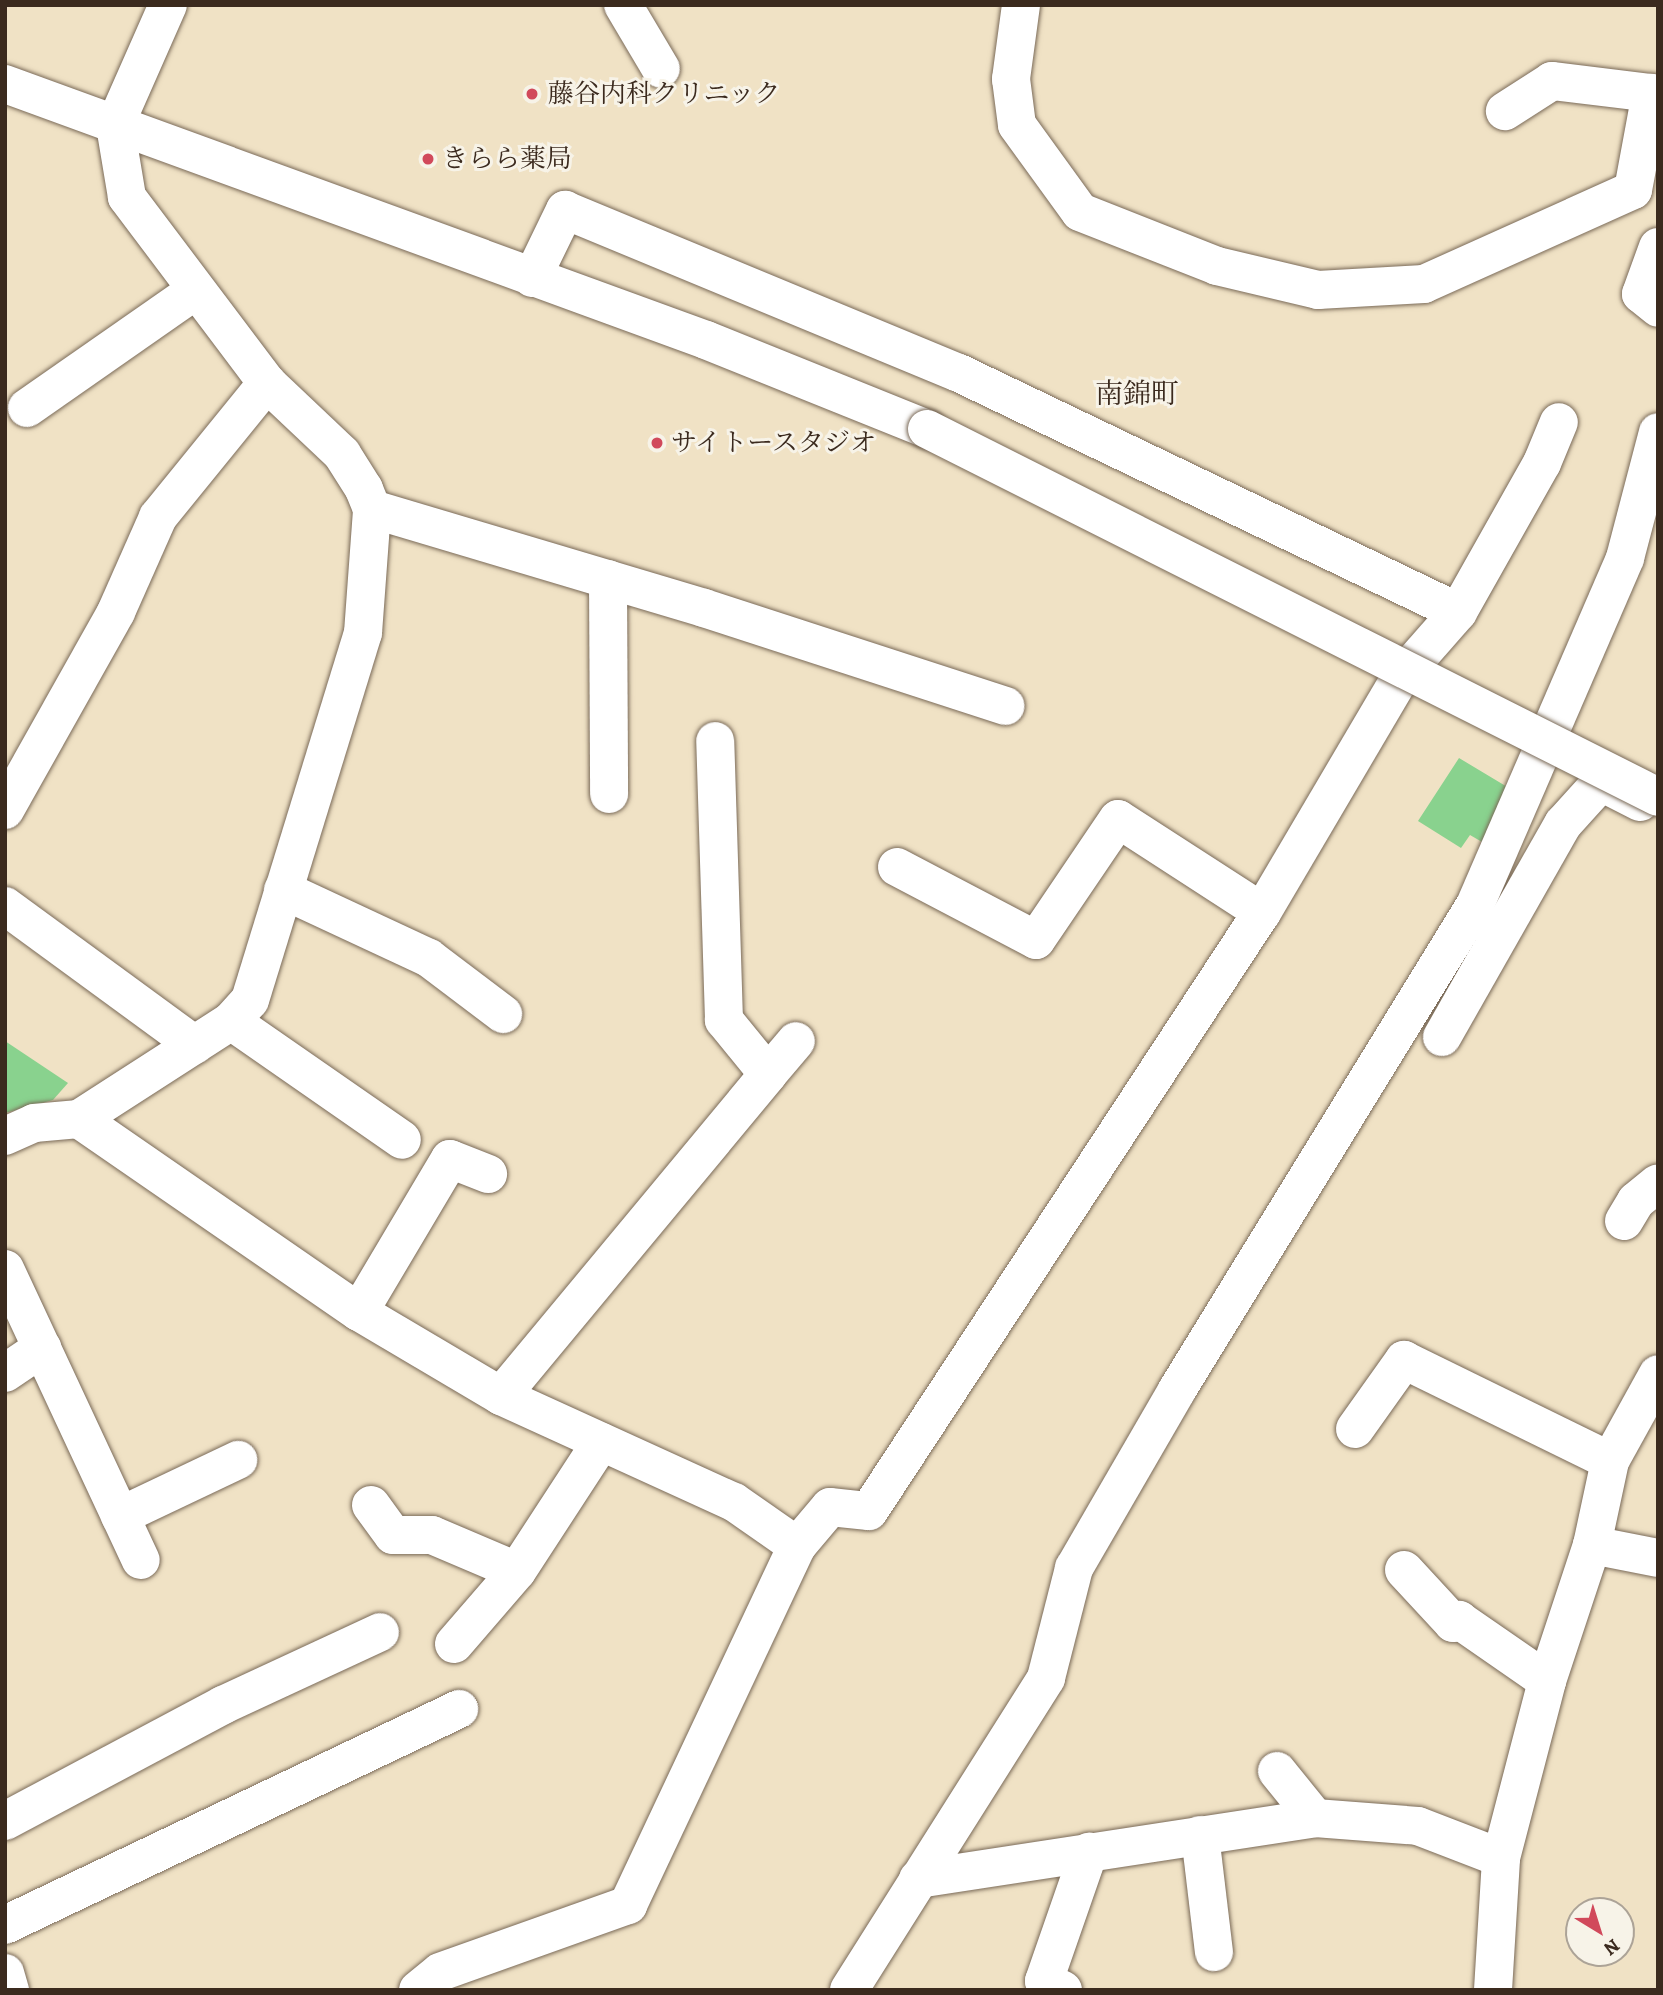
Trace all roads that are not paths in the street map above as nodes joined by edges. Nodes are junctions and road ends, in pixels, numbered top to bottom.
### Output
1 (169, 5) edge
2 (623, 5) edge
3 (1021, 5) edge
4 (661, 69) dead end
5 (5, 84) edge
6 (1505, 111) dead end
7 (115, 124) junction
8 (1658, 247) edge
9 (532, 278) junction
10 (196, 290) junction
11 (1658, 308) edge
12 (267, 383) junction
13 (27, 408) dead end
14 (1559, 422) dead end
15 (1658, 432) edge
16 (372, 509) junction
17 (608, 579) junction
18 (1458, 612) junction
19 (1399, 678) junction
20 (1005, 706) dead end
21 (715, 741) dead end
22 (1542, 747) junction
23 (609, 794) dead end
24 (1658, 797) edge
25 (5, 810) edge
26 (1658, 811) edge
27 (897, 867) dead end
28 (283, 890) junction
29 (5, 906) edge
30 (1262, 912) junction
31 (503, 1014) dead end
32 (231, 1021) junction
33 (1442, 1037) dead end
34 (796, 1041) dead end
35 (195, 1045) junction
36 (768, 1074) junction
37 (79, 1119) junction
38 (5, 1136) edge
39 (402, 1140) dead end
40 (488, 1174) dead end
41 (1658, 1183) edge
42 (1624, 1221) dead end
43 (5, 1269) edge
44 (359, 1312) junction
45 (42, 1348) junction
46 (5, 1373) edge
47 (1658, 1374) edge
48 (502, 1396) junction
49 (1355, 1429) dead end
50 (601, 1442) junction
51 (239, 1460) dead end
52 (1610, 1461) junction
53 (370, 1505) dead end
54 (120, 1516) junction
55 (1592, 1545) junction
56 (797, 1546) junction
57 (1658, 1558) edge
58 (141, 1560) dead end
59 (1404, 1570) dead end
60 (517, 1571) junction
61 (380, 1632) dead end
62 (454, 1644) dead end
63 (1548, 1681) junction
64 (459, 1709) dead end
65 (1277, 1771) dead end
66 (1315, 1818) junction
67 (5, 1821) edge
68 (1200, 1835) junction
69 (1089, 1852) junction
70 (1501, 1858) junction
71 (918, 1879) junction
72 (5, 1925) edge
73 (1214, 1952) dead end
74 (5, 1973) edge
75 (10, 1990) edge
76 (418, 1990) edge
77 (849, 1990) edge
78 (1063, 1990) edge
79 (1493, 1990) edge

1 - 7 street
2 - 4 street
3 - 6 street
5 - 7 street
7 - 9 street
7 - 10 street
8 - 11 street
9 - 18 street
9 - 24 street, bridge
10 - 12 street
10 - 13 street
12 - 16 street
12 - 25 street
14 - 18 street
15 - 22 street
16 - 17 street
16 - 28 street
17 - 20 street
17 - 23 street
18 - 19 street
19 - 22 street
19 - 30 street
21 - 36 street
22 - 71 street
26 - 33 street
27 - 30 street
28 - 31 street
28 - 32 street
29 - 35 street
30 - 56 street
32 - 35 street
32 - 39 street
34 - 36 street
35 - 37 street
36 - 48 street
37 - 38 street
37 - 44 street
40 - 44 street
41 - 42 street
43 - 45 street
44 - 48 street
45 - 46 street
45 - 54 street
47 - 52 street
48 - 50 street
49 - 52 street
50 - 56 street
50 - 60 street
51 - 54 street
52 - 55 street
53 - 60 street
54 - 58 street
55 - 57 street
55 - 63 street
56 - 76 street
59 - 63 street
60 - 62 street
61 - 67 street
63 - 70 street
64 - 72 street
65 - 66 street
66 - 68 street
66 - 70 street
68 - 69 street
68 - 73 street
69 - 71 street
69 - 78 street
70 - 79 street
71 - 77 street
74 - 75 street

